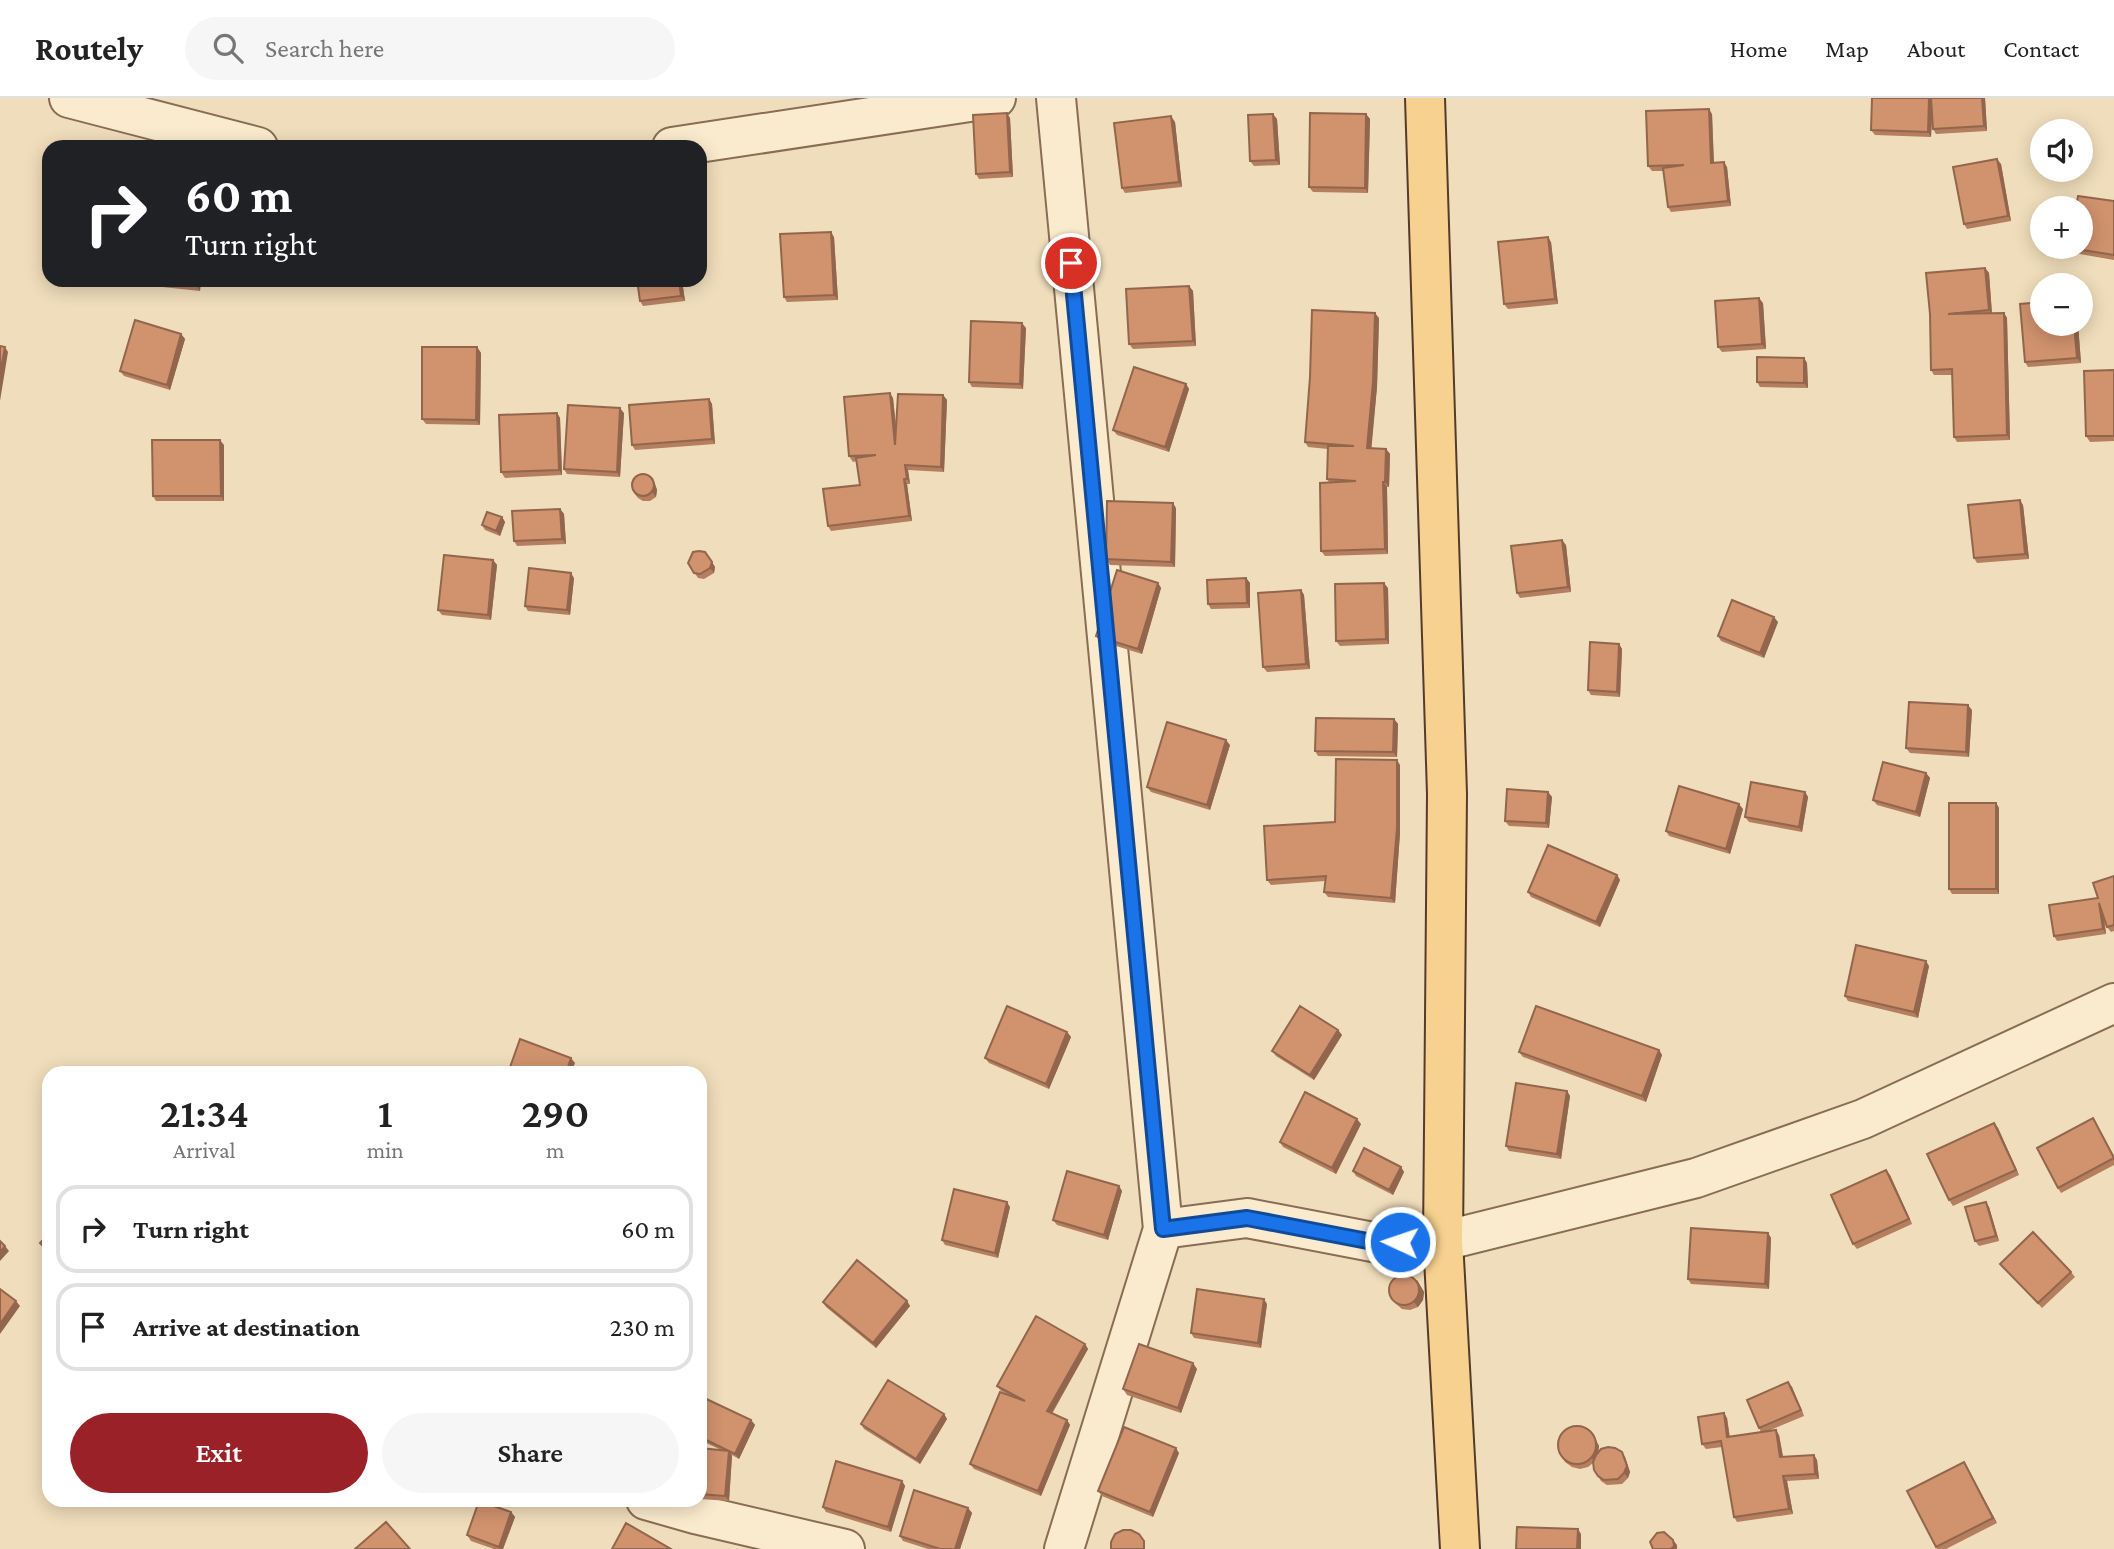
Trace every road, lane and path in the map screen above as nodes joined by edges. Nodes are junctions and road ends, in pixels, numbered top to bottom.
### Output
1 (69, 98) edge
2 (996, 98) edge
3 (1056, 98) edge
4 (1425, 98) edge
5 (231, 140) edge
6 (707, 142) edge
7 (2114, 1003) edge
8 (1163, 1229) junction
9 (1443, 1241) junction
10 (670, 1507) edge
11 (845, 1549) edge
12 (1064, 1549) edge
13 (1460, 1549) edge

1 - 5 street
2 - 6 street
3 - 8 street
4 - 9 main road
7 - 9 street
8 - 9 street
8 - 12 street
9 - 13 main road
10 - 11 street

